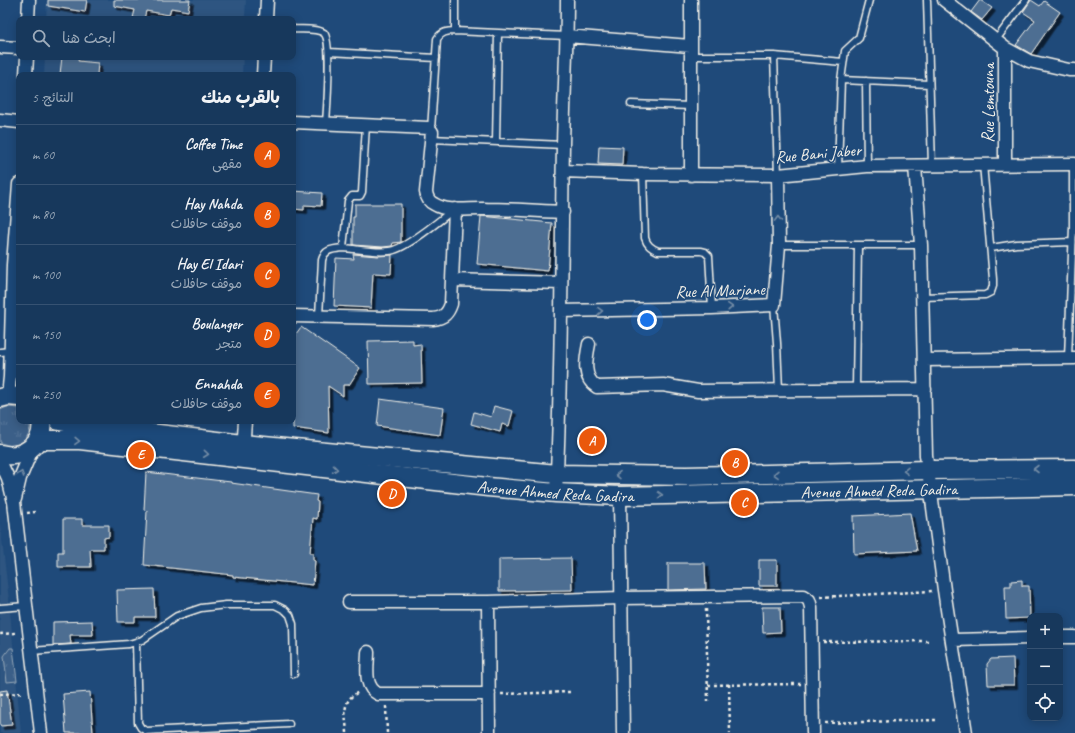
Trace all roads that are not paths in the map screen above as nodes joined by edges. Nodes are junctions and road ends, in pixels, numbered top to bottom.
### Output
1 (29, 0) edge
2 (267, 0) edge
3 (455, 0) edge
4 (567, 0) edge
5 (691, 0) edge
6 (869, 0) edge
7 (927, 0) edge
8 (944, 0) edge
9 (1026, 0) edge
10 (28, 16) edge
11 (266, 16) edge
12 (296, 29) edge
13 (455, 31) junction
14 (498, 33) junction
15 (567, 36) junction
16 (1000, 45) junction
17 (0, 47) edge
18 (16, 48) edge
19 (690, 51) junction
20 (329, 52) junction
21 (774, 56) junction
22 (436, 58) junction
23 (27, 60) edge
24 (264, 60) edge
25 (843, 62) junction
26 (1073, 67) edge
27 (26, 72) edge
28 (263, 72) edge
29 (841, 80) junction
30 (866, 81) junction
31 (929, 84) junction
32 (631, 104) dead end
33 (691, 106) junction
34 (0, 120) edge
35 (16, 122) edge
36 (296, 122) edge
37 (326, 123) junction
38 (366, 125) junction
39 (431, 134) junction
40 (496, 142) junction
41 (563, 145) junction
42 (983, 164) junction
43 (1005, 164) junction
44 (1074, 164) edge
45 (867, 166) junction
46 (914, 166) junction
47 (932, 166) junction
48 (838, 169) junction
49 (563, 171) junction
50 (643, 174) junction
51 (778, 174) junction
52 (691, 175) junction
53 (455, 209) junction
54 (563, 212) junction
55 (1072, 242) junction
56 (779, 245) junction
57 (858, 245) junction
58 (921, 245) junction
59 (343, 248) junction
60 (991, 248) junction
61 (16, 264) edge
62 (452, 280) junction
63 (562, 283) junction
64 (922, 297) junction
65 (774, 305) junction
66 (712, 308) junction
67 (561, 311) junction
68 (296, 316) edge
69 (319, 316) junction
70 (589, 344) dead end
71 (10, 352) edge
72 (1072, 358) edge
73 (924, 360) junction
74 (856, 389) junction
75 (925, 389) junction
76 (779, 390) junction
77 (9, 397) edge
78 (41, 424) edge
79 (76, 424) edge
80 (244, 424) edge
81 (35, 444) junction
82 (243, 451) junction
83 (0, 454) edge
84 (0, 461) edge
85 (1075, 469) edge
86 (929, 470) junction
87 (557, 474) junction
88 (1075, 486) edge
89 (931, 489) junction
90 (556, 493) junction
91 (620, 496) junction
92 (14, 502) junction
93 (621, 598) junction
94 (349, 602) dead end
95 (488, 602) junction
96 (26, 606) junction
97 (0, 608) edge
98 (1063, 637) edge
99 (1075, 637) edge
100 (1027, 638) edge
101 (953, 640) junction
102 (136, 643) junction
103 (31, 651) junction
104 (368, 652) dead end
105 (294, 674) dead end
106 (489, 694) junction
107 (289, 724) dead end
108 (813, 728) edge
109 (41, 733) edge
110 (490, 733) edge
111 (623, 733) edge
112 (966, 733) edge

1 - 10 street
2 - 11 street
3 - 13 lane
4 - 15 street
5 - 19 street
6 - 25 lane
7 - 31 lane
8 - 16 street, Rue Lemtouna
9 - 16 lane
12 - 20 lane
13 - 14 lane
13 - 22 lane
14 - 15 lane
14 - 40 lane
15 - 19 street
15 - 41 street
16 - 26 street
16 - 43 street, Rue Lemtouna
17 - 18 street
19 - 21 lane
19 - 33 street
20 - 22 lane
20 - 37 lane
21 - 25 lane
21 - 51 lane
22 - 39 lane
23 - 27 street
24 - 28 street
25 - 29 lane
29 - 30 lane
29 - 48 lane
30 - 31 lane
30 - 45 lane
31 - 47 lane
32 - 33 lane
33 - 52 street
34 - 35 street
36 - 37 street
37 - 38 street
38 - 39 street
38 - 59 lane
39 - 40 lane
39 - 53 street
40 - 41 lane
41 - 49 street
42 - 43 street, Rue Bani Jaber
42 - 47 street, Rue Bani Jaber
42 - 60 lane
43 - 44 street, Rue Bani Jaber
44 - 55 lane
45 - 46 street, Rue Bani Jaber
45 - 48 street, Rue Bani Jaber
46 - 47 street, Rue Bani Jaber
46 - 58 street
48 - 51 street, Rue Bani Jaber
49 - 50 street, Rue Bani Jaber
49 - 54 street
50 - 52 street, Rue Bani Jaber
50 - 66 lane
51 - 52 street, Rue Bani Jaber
56 -> 51 street, Rue Al Marjane
53 - 54 street
53 - 59 lane
53 - 62 street
54 - 63 street
55 - 60 lane
55 - 72 lane
56 - 57 lane
56 - 65 street, Rue Al Marjane
57 - 58 lane
57 - 74 lane
58 - 64 street
59 - 69 lane
60 - 64 lane
61 - 71 street
62 - 63 street
62 - 69 street
63 - 67 street
64 - 73 street
66 -> 65 street, Rue Al Marjane
65 - 76 lane
67 -> 66 street, Rue Al Marjane
67 - 87 street
68 - 69 street
70 - 76 street
71 - 77 street
72 - 73 street
73 - 75 street
74 - 75 street
74 - 76 street
75 - 86 street
78 - 81 main road
79 - 82 main road, Avenue Ahmed Reda Gadira
80 - 82 street
81 -> 82 main road, Avenue Ahmed Reda Gadira
81 - 83 main road
92 -> 81 street
82 - 87 main road, Avenue Ahmed Reda Gadira
82 -> 90 main road, Avenue Ahmed Reda Gadira
84 - 92 street
85 -> 86 main road, Avenue Ahmed Reda Gadira
86 -> 87 main road, Avenue Ahmed Reda Gadira
86 - 89 street
87 - 90 street
88 - 89 main road, Avenue Ahmed Reda Gadira
91 -> 89 main road, Avenue Ahmed Reda Gadira
89 - 101 street
90 - 91 main road, Avenue Ahmed Reda Gadira
91 - 93 street
92 - 96 street
93 - 95 street
93 - 108 street
93 - 111 street
94 - 95 street
95 - 106 street
96 - 97 lane
96 - 103 street
98 - 99 street
100 - 101 street
101 - 112 street
102 - 103 lane
102 - 105 lane
102 - 107 lane
103 - 109 street
104 - 106 street
106 - 110 street

